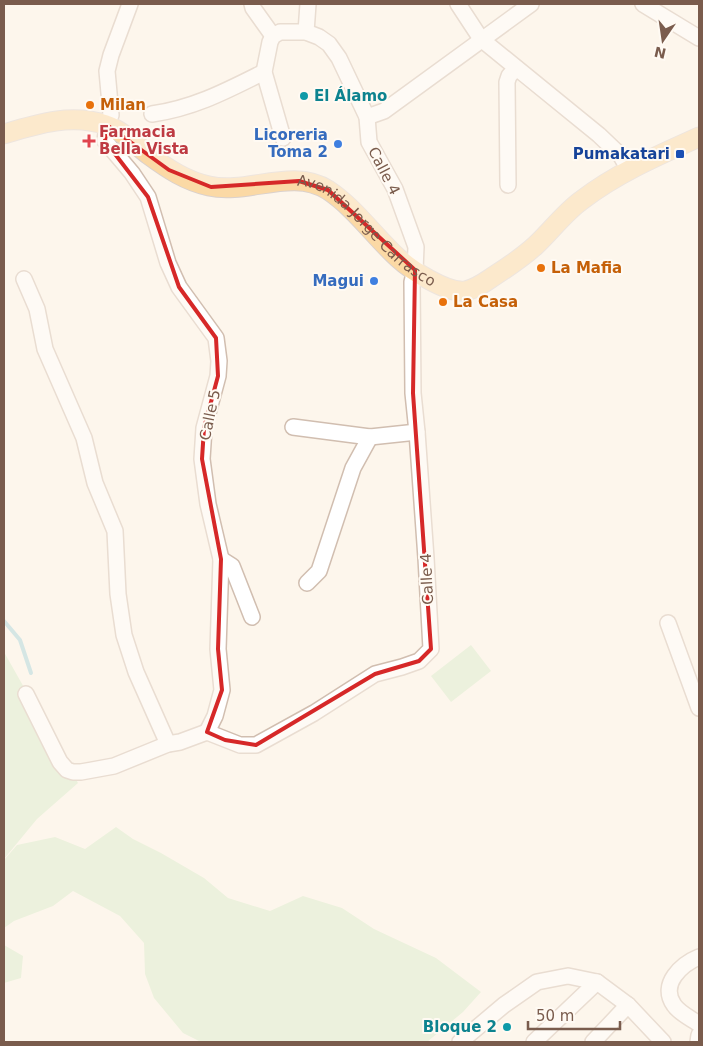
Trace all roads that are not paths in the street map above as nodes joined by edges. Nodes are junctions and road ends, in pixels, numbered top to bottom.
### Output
1 (130, 4) edge
2 (252, 4) edge
3 (308, 4) edge
4 (458, 4) edge
5 (530, 4) edge
6 (643, 4) edge
7 (306, 32) junction
8 (274, 36) junction
9 (699, 38) edge
10 (481, 39) junction
11 (516, 68) junction
12 (264, 72) junction
13 (152, 114) dead end
14 (367, 117) junction
15 (107, 125) junction
16 (4, 134) edge
17 (283, 138) dead end
18 (699, 138) edge
19 (629, 170) junction
20 (508, 184) dead end
21 (416, 270) junction
22 (24, 279) dead end
23 (293, 427) dead end
24 (418, 432) junction
25 (370, 437) junction
26 (221, 560) junction
27 (307, 583) dead end
28 (252, 618) dead end
29 (668, 623) dead end
30 (26, 694) dead end
31 (699, 708) edge
32 (208, 732) junction
33 (168, 744) junction
34 (699, 957) edge
35 (597, 982) junction
36 (628, 1005) junction
37 (699, 1024) edge
38 (699, 1035) edge
39 (460, 1042) edge
40 (534, 1042) edge
41 (593, 1042) edge
42 (663, 1042) edge
43 (698, 1042) edge

1 - 15 street, Calle 5
2 - 8 street
3 - 7 street
4 - 10 street
5 - 10 street
6 - 9 street
7 - 8 street, Calle 4
7 - 14 street, Calle 4
8 - 12 street
10 - 11 street
10 - 14 street
11 - 19 street
11 - 20 street
12 - 13 street
12 - 17 street
14 - 21 street, Calle 4
15 - 16 main road, Avenida Jorge Carrasco
15 - 21 main road, Avenida Jorge Carrasco
15 - 26 street, Calle 5
18 - 19 main road, Avenida Jorge Carrasco
19 - 21 main road, Avenida Jorge Carrasco
21 - 24 street, Calle 4
22 - 33 street
23 - 25 street
24 - 25 street
24 - 32 street, Calle 4
25 - 27 street
26 - 28 street
26 - 32 street, Calle 5
29 - 31 street
30 - 33 street
32 - 33 street
34 - 37 street
35 - 36 street
35 - 39 street
35 - 40 street
36 - 41 street
36 - 42 street
38 - 43 street

